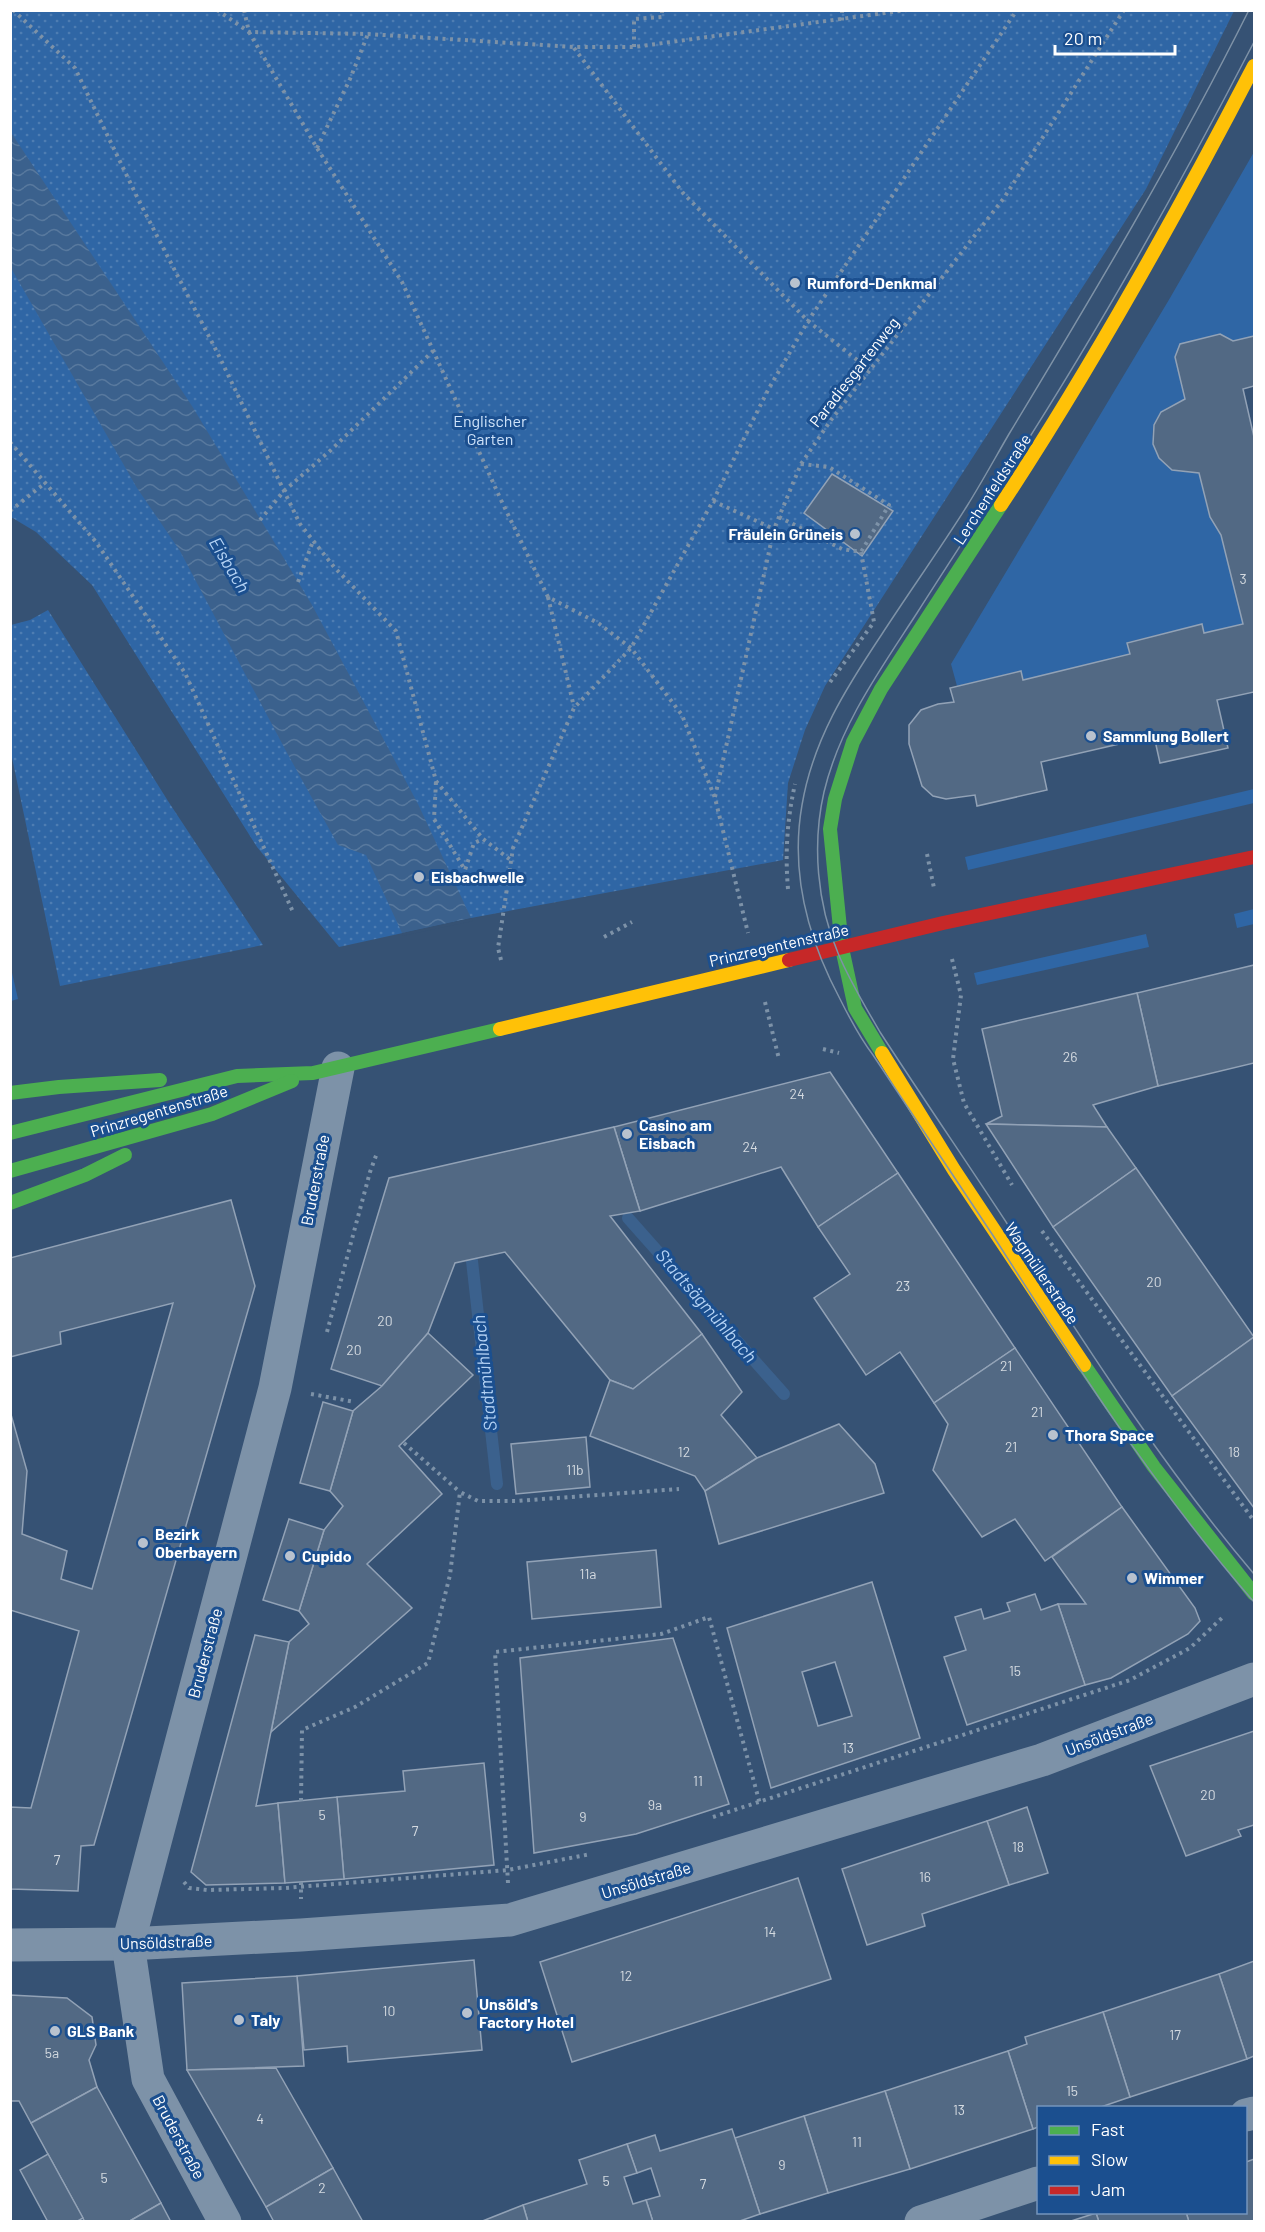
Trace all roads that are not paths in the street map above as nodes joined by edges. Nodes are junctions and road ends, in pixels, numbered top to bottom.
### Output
1 (1254, 66) edge
2 (1254, 857) edge
3 (842, 948) junction
4 (326, 1070) junction
5 (237, 1076) junction
6 (10, 1093) edge
7 (212, 1114) junction
8 (10, 1133) edge
9 (10, 1171) edge
10 (10, 1203) edge
11 (1254, 1594) edge
12 (1254, 1678) edge
13 (128, 1944) junction
14 (10, 1945) edge
15 (1037, 2183) edge
16 (225, 2222) edge
17 (921, 2222) edge

1 - 3 main road, Lerchenfeldstraße
2 - 3 main road, Prinzregentenstraße
3 - 4 main road, Prinzregentenstraße
3 - 11 main road, Wagmüllerstraße
4 - 5 main road, Prinzregentenstraße
4 - 7 main road, Prinzregentenstraße
4 - 13 street, Bruderstraße
5 - 6 main road
5 - 8 main road, Prinzregentenstraße
7 - 9 main road, Prinzregentenstraße
7 - 10 main road
12 - 13 street, Unsöldstraße
13 - 14 street, Unsöldstraße
13 - 16 street, Bruderstraße
15 - 17 street

